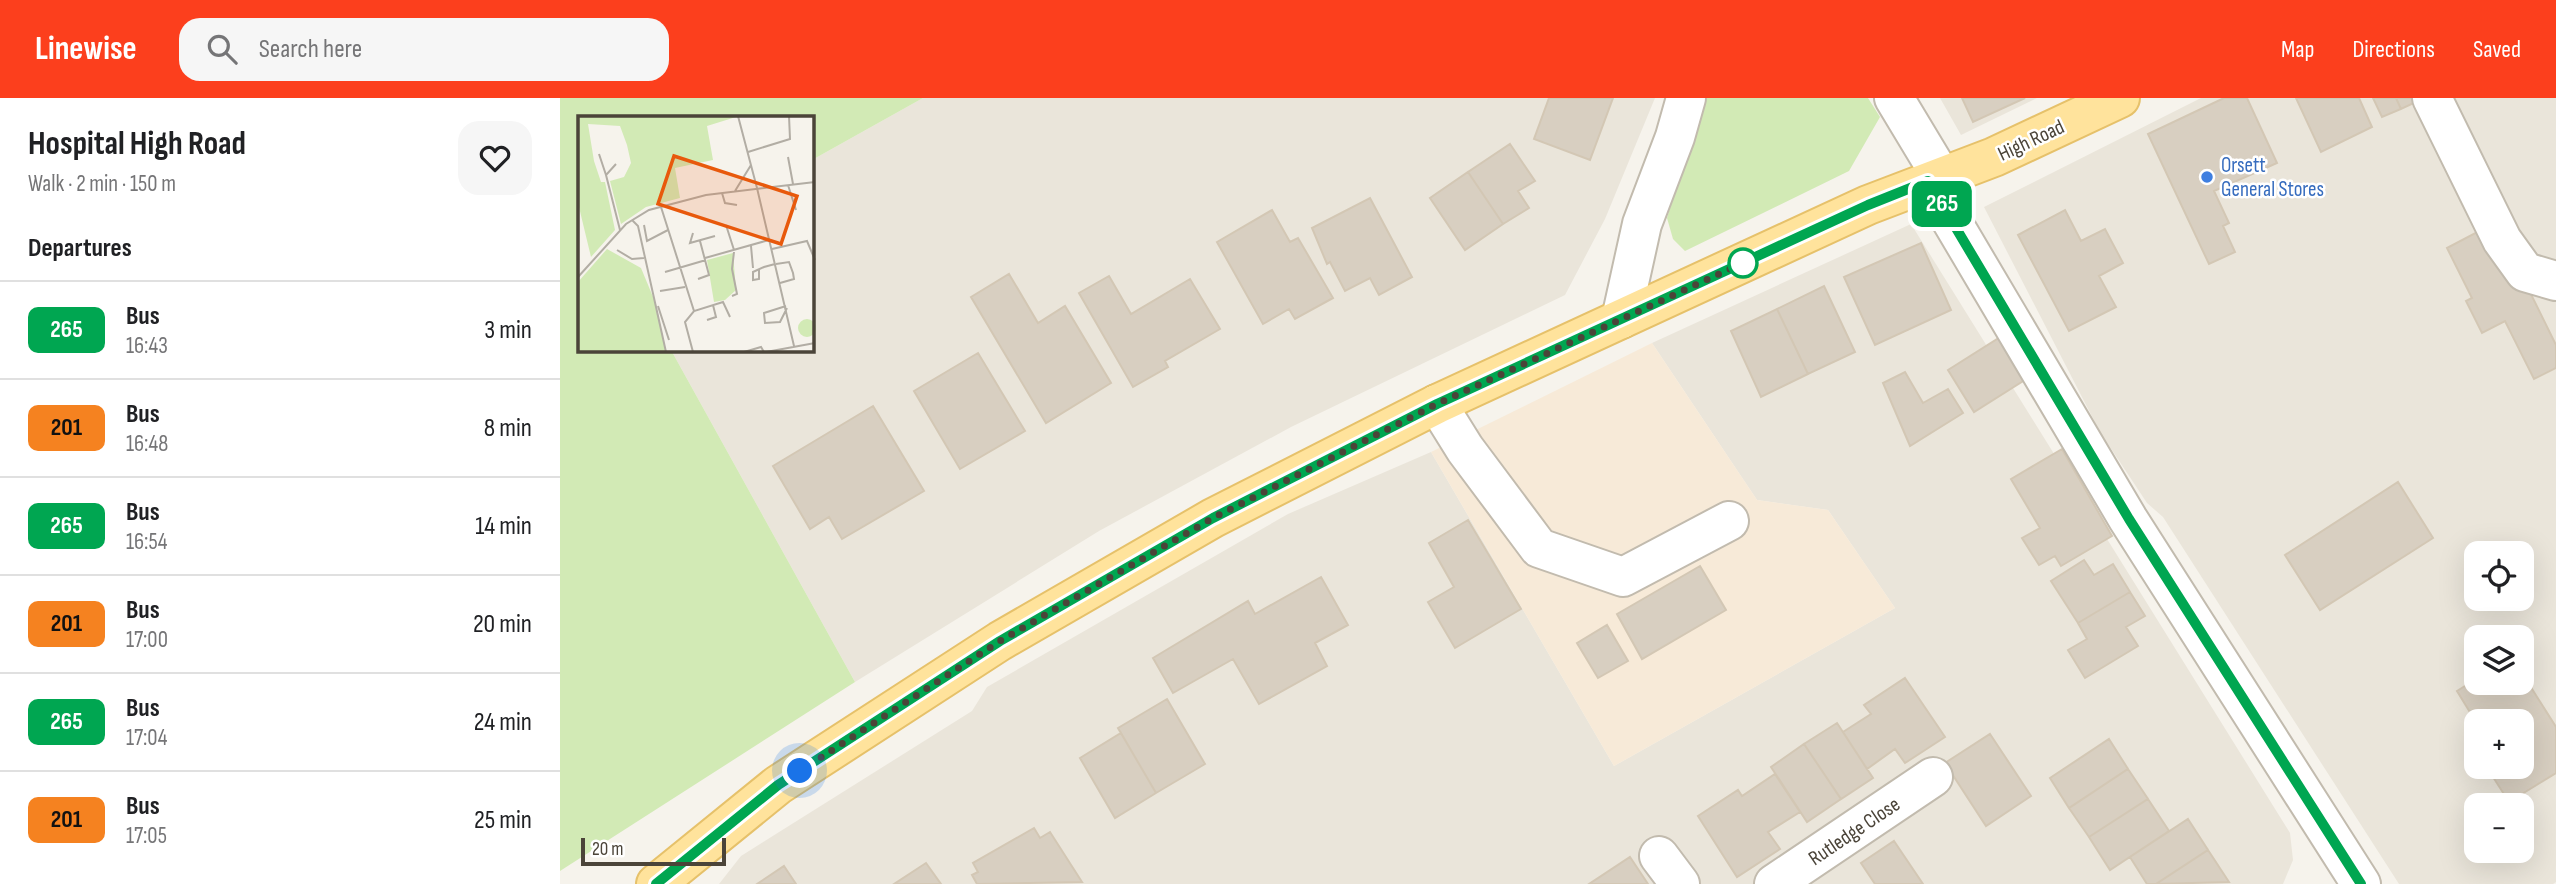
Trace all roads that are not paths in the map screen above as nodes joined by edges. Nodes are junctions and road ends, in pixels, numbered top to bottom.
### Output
1 (1686, 98) edge
2 (1894, 98) edge
3 (2120, 98) edge
4 (2432, 98) edge
5 (1935, 178) junction
6 (2556, 281) edge
7 (1621, 319) junction
8 (1437, 404) junction
9 (1729, 521) dead end
10 (1933, 777) dead end
11 (2356, 882) edge
12 (656, 884) edge
13 (1774, 884) edge

1 - 7 street
2 - 5 street
3 - 5 main road, High Road
4 - 6 street
5 - 7 main road, High Road
5 - 11 street
7 - 8 main road, High Road
8 - 9 street
8 - 12 main road, High Road
10 - 13 street, Rutledge Close

